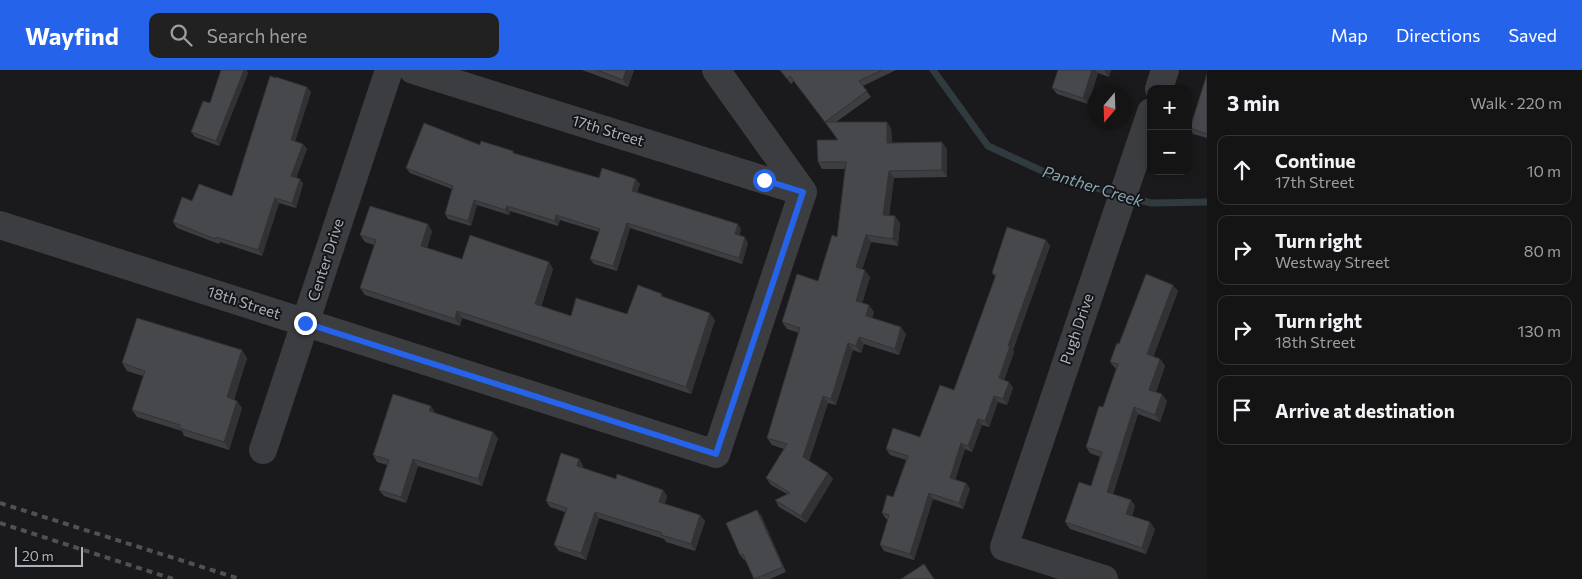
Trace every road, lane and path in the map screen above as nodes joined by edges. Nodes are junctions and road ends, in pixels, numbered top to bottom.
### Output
1 (389, 70) edge
2 (413, 70) edge
3 (716, 70) edge
4 (1165, 70) edge
5 (1159, 85) edge
6 (1147, 124) edge
7 (803, 192) junction
8 (0, 225) edge
9 (305, 323) junction
10 (263, 450) dead end
11 (1104, 579) edge

1 - 9 street, Center Drive
2 - 7 street, 17th Street
3 - 7 street
4 - 5 street
6 - 11 street, Pugh Drive
7 - 9 street, 18th Street
8 - 9 street, 18th Street
9 - 10 street, Center Drive

